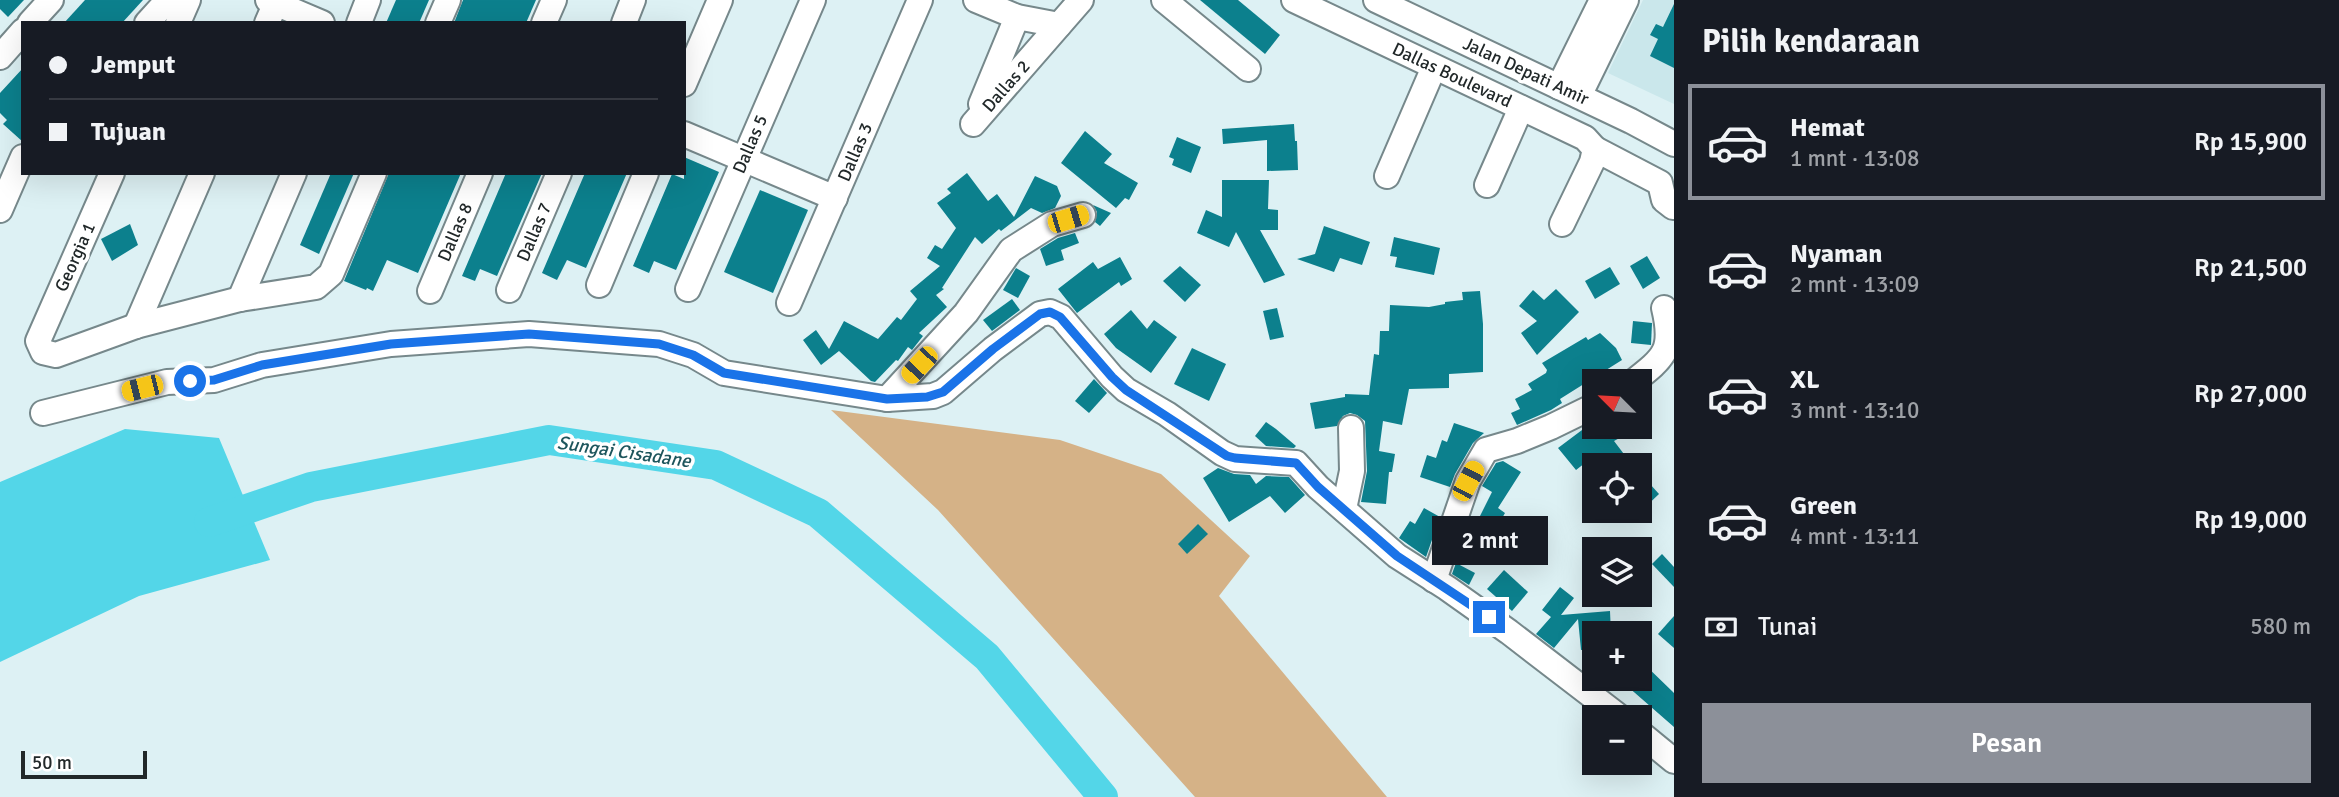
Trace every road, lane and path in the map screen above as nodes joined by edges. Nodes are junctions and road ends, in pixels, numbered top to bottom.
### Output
1 (51, 0) edge
2 (168, 0) edge
3 (188, 0) edge
4 (368, 0) edge
5 (448, 0) edge
6 (554, 0) edge
7 (634, 0) edge
8 (720, 0) edge
9 (813, 0) edge
10 (920, 0) edge
11 (976, 0) edge
12 (1081, 0) edge
13 (1164, 0) edge
14 (1294, 0) edge
15 (1376, 0) edge
16 (1602, 0) edge
17 (1626, 0) edge
18 (272, 6) edge
19 (1017, 17) junction
20 (32, 21) edge
21 (149, 21) edge
22 (179, 21) edge
23 (316, 21) edge
24 (360, 21) edge
25 (439, 21) edge
26 (545, 21) edge
27 (625, 21) edge
28 (1059, 25) junction
29 (21, 33) edge
30 (0, 57) edge
31 (1434, 67) junction
32 (1248, 69) dead end
33 (686, 79) edge
34 (1569, 91) junction
35 (1521, 108) junction
36 (686, 135) edge
37 (1674, 144) edge
38 (1593, 156) junction
39 (744, 159) junction
40 (21, 163) edge
41 (111, 175) edge
42 (201, 175) edge
43 (293, 175) edge
44 (373, 175) edge
45 (479, 175) edge
46 (558, 175) edge
47 (645, 175) edge
48 (1387, 176) dead end
49 (1487, 185) dead end
50 (835, 198) junction
51 (1673, 206) edge
52 (0, 210) edge
53 (1083, 215) dead end
54 (1562, 224) dead end
55 (599, 285) dead end
56 (688, 289) dead end
57 (509, 290) dead end
58 (430, 291) dead end
59 (240, 299) junction
60 (789, 303) dead end
61 (1664, 307) dead end
62 (136, 326) junction
63 (1650, 369) edge
64 (887, 399) junction
65 (1582, 412) edge
66 (43, 413) dead end
67 (1351, 428) dead end
68 (1344, 509) junction
69 (1434, 580) junction
70 (1604, 705) edge
71 (1652, 743) edge
72 (1674, 761) edge

1 - 20 street
2 - 21 street
3 - 22 street
4 - 24 street
5 - 25 street
6 - 26 street
7 - 27 street
8 - 33 street
9 - 39 street, Dallas 5
10 - 50 street, Dallas 3
11 - 19 street
12 - 28 street
13 - 32 street
14 - 31 street, Dallas Boulevard
15 - 34 street, Jalan Depati Amir
16 - 34 street
17 - 34 street
18 - 23 street
19 - 28 street
19 - 28 street, Dallas 2
29 - 30 street
31 - 35 street, Dallas Boulevard
31 - 48 street
34 - 37 street, Jalan Depati Amir
35 - 38 street, Dallas Boulevard
35 - 49 street
36 - 39 street
38 - 51 street, Dallas Boulevard
38 - 54 street
39 - 50 street
39 - 56 street, Dallas 5
40 - 52 street
41 - 62 street, Georgia 1
42 - 62 street
43 - 59 street
44 - 59 street
45 - 58 street, Dallas 8
46 - 57 street, Dallas 7
47 - 55 street
50 - 60 street, Dallas 3
53 - 64 street
59 - 62 street
61 - 63 street
64 - 66 street
64 - 68 street
65 - 69 street
67 - 68 street
68 - 69 street
69 - 70 street
71 - 72 street

